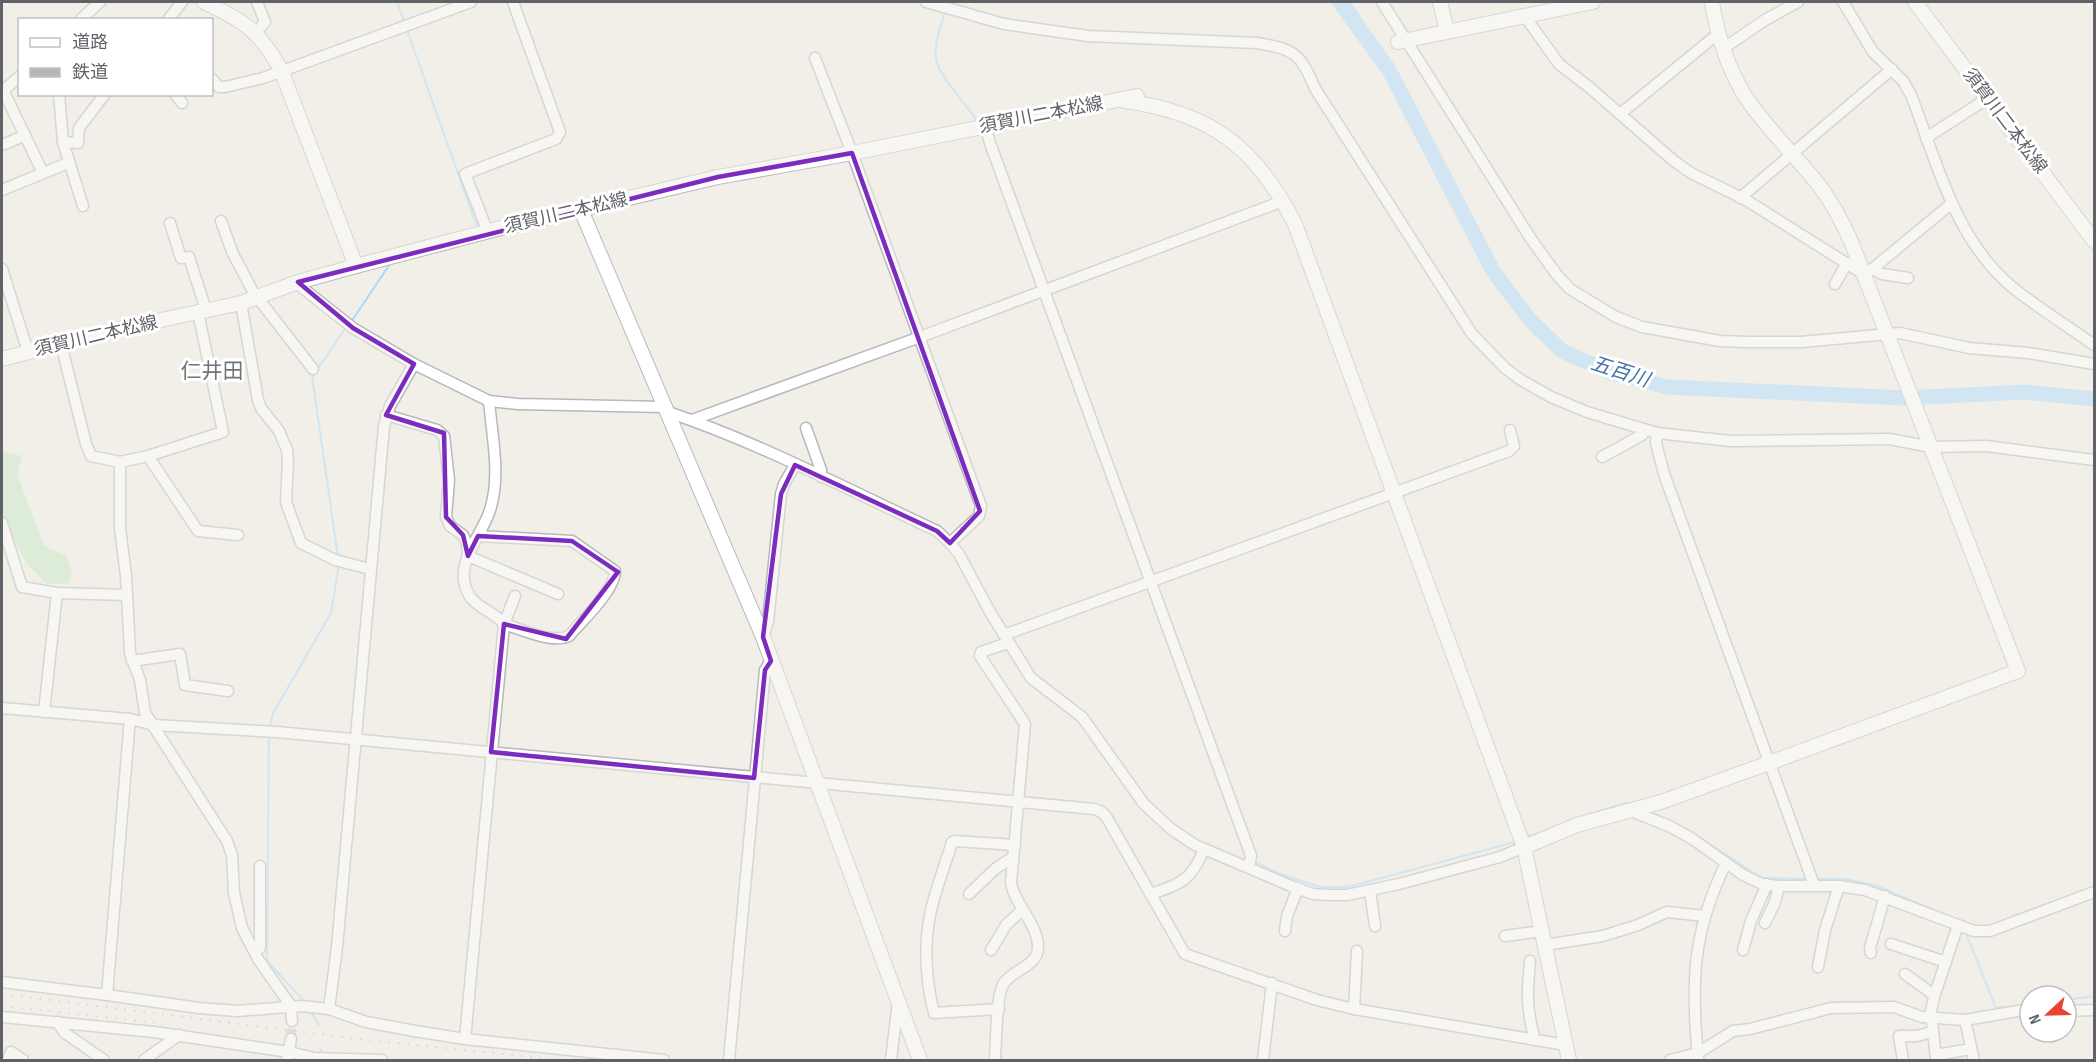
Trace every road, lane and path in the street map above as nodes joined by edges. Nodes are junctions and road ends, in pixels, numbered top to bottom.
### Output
1 (100, 2) edge
2 (182, 2) edge
3 (204, 2) edge
4 (257, 2) edge
5 (471, 2) edge
6 (513, 2) edge
7 (926, 2) edge
8 (1382, 2) edge
9 (1440, 2) edge
10 (1593, 2) edge
11 (1712, 2) edge
12 (1798, 2) edge
13 (1843, 2) edge
14 (1916, 2) edge
15 (1524, 15) junction
16 (82, 18) edge
17 (169, 18) edge
18 (1447, 31) junction
19 (256, 32) junction
20 (1719, 33) junction
21 (1403, 41) junction
22 (1724, 48) junction
23 (815, 58) dead end
24 (1892, 69) junction
25 (281, 70) junction
26 (18, 78) edge
27 (213, 80) edge
28 (2, 91) edge
29 (59, 96) edge
30 (103, 96) edge
31 (1137, 96) dead end
32 (1988, 98) junction
33 (1119, 101) junction
34 (1620, 114) junction
35 (985, 125) junction
36 (25, 135) junction
37 (1926, 138) junction
38 (63, 142) junction
39 (5, 144) dead end
40 (852, 153) junction
41 (1792, 153) junction
42 (68, 163) junction
43 (43, 173) junction
44 (2, 190) edge
45 (1740, 198) junction
46 (1283, 201) junction
47 (1951, 204) junction
48 (83, 206) dead end
49 (581, 210) junction
50 (221, 221) dead end
51 (170, 223) dead end
52 (488, 232) junction
53 (2094, 241) edge
54 (1847, 263) junction
55 (356, 266) junction
56 (2, 269) edge
57 (1868, 272) junction
58 (1908, 278) dead end
59 (298, 282) junction
60 (1835, 284) dead end
61 (1045, 290) junction
62 (257, 297) junction
63 (241, 303) junction
64 (202, 311) junction
65 (1887, 335) junction
66 (920, 337) junction
67 (2093, 340) edge
68 (61, 344) junction
69 (28, 352) junction
70 (2, 359) edge
71 (414, 364) junction
72 (2094, 364) edge
73 (313, 369) dead end
74 (489, 401) junction
75 (665, 409) junction
76 (386, 415) junction
77 (692, 420) junction
78 (806, 428) dead end
79 (1510, 430) dead end
80 (1651, 432) junction
81 (1929, 443) junction
82 (148, 456) junction
83 (1602, 457) dead end
84 (2094, 460) edge
85 (120, 462) junction
86 (795, 465) junction
87 (820, 477) junction
88 (1394, 492) junction
89 (2, 523) edge
90 (238, 535) dead end
91 (478, 536) junction
92 (950, 543) junction
93 (468, 556) junction
94 (370, 569) junction
95 (1149, 582) junction
96 (57, 593) junction
97 (558, 594) dead end
98 (127, 595) junction
99 (515, 596) dead end
100 (504, 624) junction
101 (763, 637) junction
102 (1006, 639) junction
103 (132, 661) junction
104 (771, 661) junction
105 (228, 691) dead end
106 (2, 708) edge
107 (44, 712) junction
108 (130, 719) junction
109 (154, 725) junction
110 (355, 741) junction
111 (491, 752) junction
112 (1769, 763) junction
113 (754, 778) junction
114 (818, 783) junction
115 (1019, 801) junction
116 (1631, 811) junction
117 (1014, 845) junction
118 (1524, 847) junction
119 (1204, 849) junction
120 (1013, 857) junction
121 (1726, 863) junction
122 (260, 866) dead end
123 (1249, 867) junction
124 (1767, 884) junction
125 (1814, 885) junction
126 (1779, 886) junction
127 (1839, 886) junction
128 (1298, 888) junction
129 (1370, 891) junction
130 (2094, 892) edge
131 (969, 894) dead end
132 (1150, 894) junction
133 (1885, 896) junction
134 (1022, 910) junction
135 (1705, 916) junction
136 (1765, 923) dead end
137 (1375, 926) dead end
138 (1959, 926) junction
139 (1285, 931) dead end
140 (1505, 936) dead end
141 (1544, 938) junction
142 (1891, 944) dead end
143 (991, 950) dead end
144 (1743, 950) dead end
145 (254, 951) junction
146 (1357, 951) dead end
147 (1871, 953) dead end
148 (1530, 961) dead end
149 (1946, 962) junction
150 (1818, 967) dead end
151 (1905, 974) dead end
152 (2, 982) edge
153 (1272, 983) junction
154 (107, 994) junction
155 (1934, 995) junction
156 (898, 1001) junction
157 (296, 1006) junction
158 (329, 1009) junction
159 (999, 1009) junction
160 (1354, 1010) junction
161 (2094, 1010) edge
162 (2078, 1011) edge
163 (2018, 1012) edge
164 (2, 1017) edge
165 (1931, 1017) junction
166 (1965, 1020) junction
167 (292, 1021) tunnel mouth
168 (57, 1022) junction
169 (1932, 1032) junction
170 (179, 1035) junction
171 (465, 1038) junction
172 (291, 1039) tunnel mouth
173 (1535, 1040) junction
174 (1566, 1045) junction
175 (1971, 1049) junction
176 (288, 1056) edge
177 (1698, 1057) edge
178 (1936, 1058) edge
179 (8, 1060) edge
180 (23, 1060) edge
181 (104, 1060) edge
182 (144, 1060) edge
183 (374, 1060) edge
184 (382, 1060) edge
185 (664, 1060) edge
186 (729, 1060) edge
187 (891, 1060) edge
188 (920, 1060) edge
189 (995, 1060) edge
190 (1263, 1060) edge
191 (1569, 1060) edge
192 (1670, 1060) edge
193 (1903, 1060) edge
194 (1974, 1060) edge

1 - 16 street
2 - 17 street
3 - 19 street
4 - 19 street
5 - 25 street
6 - 52 street
7 - 80 street
8 - 21 street
9 - 18 street
10 - 15 street
11 - 20 street
12 - 22 street
13 - 24 street
14 - 32 street, 須賀川二本松線
15 - 18 street
15 - 34 street
18 - 21 street
19 - 25 street
20 - 22 street
20 - 34 street
21 - 65 street
22 - 41 street
23 - 40 street
24 - 37 street
24 - 41 street
25 - 27 street
25 - 55 street
26 - 28 street
28 - 36 street
29 - 38 street
30 - 38 street
31 - 33 street, 須賀川二本松線
32 - 37 street
32 - 53 street, 須賀川二本松線
33 - 35 street, 須賀川二本松線
33 - 46 street
34 - 45 street
35 - 40 street, 須賀川二本松線
35 - 61 street
36 - 39 street
36 - 43 street
37 - 47 street
38 - 42 street
40 - 49 street, 須賀川二本松線
40 - 66 street
41 - 45 street
41 - 57 street
42 - 43 street
42 - 48 street
43 - 44 street
45 - 54 street
46 - 61 street
46 - 88 street
47 - 57 street
47 - 67 street
49 - 52 street, 須賀川二本松線
49 - 75 street
50 - 62 street
51 - 64 street
52 - 55 street, 須賀川二本松線
54 - 57 street
54 - 60 street
55 - 59 street, 須賀川二本松線
56 - 69 street
57 - 58 street
57 - 65 street
59 - 62 street, 須賀川二本松線
59 - 71 street
61 - 66 street
61 - 95 street
62 - 63 street, 須賀川二本松線
62 - 73 street
63 - 64 street, 須賀川二本松線
63 - 94 street
64 - 68 street, 須賀川二本松線
64 - 82 street
65 - 72 street
65 - 81 street
66 - 77 street
66 - 92 street
68 - 69 street, 須賀川二本松線
68 - 85 street
69 - 70 street, 須賀川二本松線
71 - 74 street
71 - 76 street
74 - 75 street
74 - 91 street
75 - 77 street
75 - 101 street
76 - 93 street
76 - 94 street
77 - 86 street
78 - 87 street
79 - 88 street
80 - 81 street
80 - 83 street
80 - 112 street
81 - 84 street
81 - 112 street
82 - 85 street
82 - 90 street
85 - 98 street
86 - 87 street
86 - 101 street
87 - 92 street
88 - 95 street
88 - 118 street
89 - 96 street
91 - 93 street
91 - 100 street
92 - 102 street
93 - 97 street
93 - 100 street
94 - 110 street
95 - 102 street
95 - 123 street
96 - 98 street
96 - 107 street
98 - 103 street
99 - 100 street
100 - 111 street
101 - 104 street
102 - 115 street
102 - 119 street
103 - 105 street
103 - 109 street
104 - 113 street
104 - 114 street
106 - 107 street
107 - 108 street
108 - 109 street
108 - 154 street
109 - 110 street
109 - 145 street
110 - 111 street
110 - 158 street
111 - 113 street
111 - 171 street
112 - 116 street
112 - 125 street
113 - 114 street
113 - 186 street
114 - 115 street
114 - 156 street
115 - 117 street
115 - 132 street
116 - 118 street
116 - 121 street
117 - 120 street
117 - 159 street
118 - 129 street
118 - 141 street
119 - 123 street
119 - 132 street
120 - 131 street
120 - 134 street
121 - 124 street
121 - 135 street
122 - 145 street
123 - 128 street
124 - 126 street
124 - 144 street
125 - 126 street
125 - 127 street
126 - 136 street
127 - 133 street
127 - 150 street
128 - 129 street
128 - 139 street
129 - 137 street
130 - 138 street
132 - 153 street
133 - 138 street
133 - 147 street
134 - 143 street
134 - 159 street
135 - 141 street
135 - 177 street
138 - 149 street
140 - 141 street
141 - 174 street
142 - 149 street
145 - 157 street
146 - 160 street
148 - 173 street
149 - 155 street
151 - 155 street
152 - 154 street
153 - 160 street
153 - 190 street
154 - 157 street
155 - 165 street
156 - 187 street
156 - 188 street
157 - 158 street
157 - 167 street
158 - 171 street
159 - 189 street
160 - 173 street
161 - 162 street
163 - 166 street
164 - 168 street
165 - 166 street
165 - 169 street
165 - 177 street
166 - 175 street
168 - 170 street
168 - 181 street
169 - 178 street
169 - 193 street
170 - 176 street
170 - 182 street
171 - 185 street
172 - 176 street
173 - 174 street
174 - 191 street
175 - 178 street
175 - 194 street
176 - 183 street
177 - 192 street
179 - 180 street
183 - 184 street

